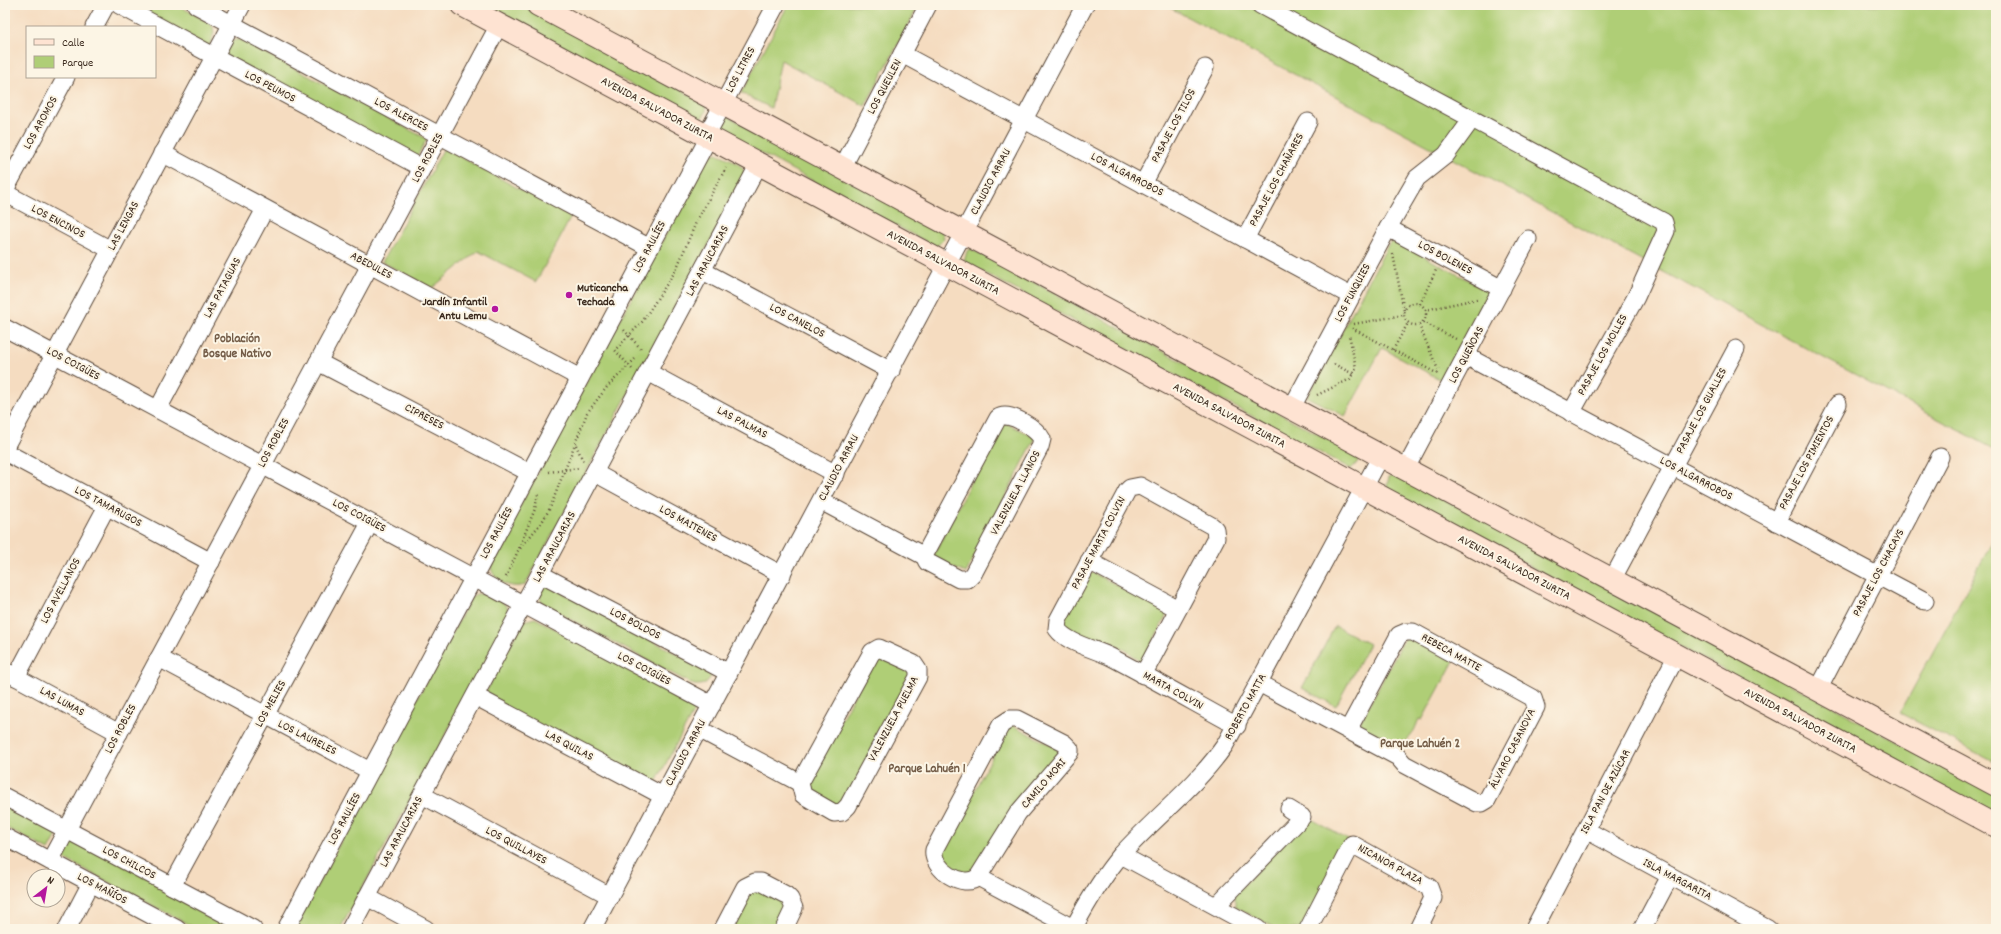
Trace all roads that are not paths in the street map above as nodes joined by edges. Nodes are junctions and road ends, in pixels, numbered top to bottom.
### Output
1 (106, 5) edge
2 (119, 5) edge
3 (196, 5) edge
4 (242, 5) edge
5 (462, 5) edge
6 (538, 5) edge
7 (776, 5) edge
8 (928, 5) edge
9 (1085, 5) edge
10 (1260, 5) edge
11 (232, 24) junction
12 (499, 25) junction
13 (95, 26) edge
14 (902, 54) junction
15 (214, 56) junction
16 (1205, 68) dead end
17 (65, 78) edge
18 (722, 104) junction
19 (1472, 119) junction
20 (1024, 120) junction
21 (1308, 122) dead end
22 (440, 135) junction
23 (707, 136) junction
24 (162, 153) junction
25 (760, 164) junction
26 (422, 168) junction
27 (842, 168) junction
28 (1143, 184) junction
29 (5, 190) edge
30 (5, 193) edge
31 (265, 209) junction
32 (1388, 228) junction
33 (964, 234) junction
34 (1245, 239) junction
35 (1528, 240) dead end
36 (650, 248) junction
37 (111, 250) junction
38 (370, 265) junction
39 (947, 265) junction
40 (703, 271) junction
41 (1501, 292) junction
42 (1351, 296) junction
43 (5, 328) edge
44 (1736, 349) dead end
45 (1468, 352) junction
46 (55, 354) junction
47 (318, 362) junction
48 (891, 371) junction
49 (646, 377) junction
50 (580, 378) junction
51 (1838, 404) dead end
52 (158, 409) junction
53 (1291, 409) junction
54 (1571, 412) junction
55 (5, 447) edge
56 (5, 452) edge
57 (1380, 456) junction
58 (1940, 457) dead end
59 (262, 465) junction
60 (1673, 467) junction
61 (590, 470) junction
62 (1405, 470) junction
63 (535, 473) junction
64 (836, 474) junction
65 (1364, 488) junction
66 (821, 501) junction
67 (107, 506) junction
68 (1776, 522) junction
69 (370, 523) junction
70 (924, 556) junction
71 (1089, 561) junction
72 (211, 562) junction
73 (540, 574) junction
74 (782, 575) junction
75 (1878, 576) junction
76 (474, 578) junction
77 (1612, 580) junction
78 (1925, 602) dead end
79 (524, 604) junction
80 (1178, 609) junction
81 (1677, 655) junction
82 (1109, 656) joint
83 (159, 658) junction
84 (10, 674) edge
85 (729, 674) junction
86 (1143, 675) junction
87 (1259, 683) junction
88 (1818, 690) junction
89 (475, 696) junction
90 (1533, 698) joint
91 (712, 705) junction
92 (264, 716) junction
93 (1236, 726) junction
94 (700, 729) junction
95 (1348, 730) junction
96 (119, 733) junction
97 (370, 771) junction
98 (800, 783) junction
99 (1996, 785) edge
100 (422, 795) junction
101 (663, 796) junction
102 (5, 797) edge
103 (1289, 809) dead end
104 (1996, 826) edge
105 (67, 830) junction
106 (1586, 830) junction
107 (5, 837) edge
108 (1121, 855) junction
109 (50, 861) junction
110 (1670, 876) junction
111 (978, 877) junction
112 (91, 883) junction
113 (172, 886) junction
114 (610, 896) junction
115 (368, 897) junction
116 (1216, 906) junction
117 (1748, 924) edge
118 (1073, 928) edge
119 (67, 929) edge
120 (177, 929) edge
121 (253, 929) edge
122 (286, 929) edge
123 (350, 929) edge
124 (426, 929) edge
125 (592, 929) edge
126 (723, 929) edge
127 (784, 929) edge
128 (1258, 929) edge
129 (1308, 929) edge
130 (1418, 929) edge
131 (1534, 929) edge
132 (1642, 929) edge
133 (1768, 929) edge

1 - 13 street
2 - 15 street, LOS PEUMOS
3 - 11 street, LOS ALERCES
4 - 11 street, LAS LENGAS
5 - 12 main road, AVENIDA SALVADOR ZURITA
6 - 18 main road
7 - 18 street, LOS LITRES
8 - 14 street, LOS QUEULEN
9 - 20 street, CLAUDIO ARRAU
10 - 19 street, PASAJE LOS MOLLES
11 - 15 street, LAS LENGAS
11 - 22 street, LOS ALERCES
12 - 22 street, LOS ROBLES
12 - 23 main road, AVENIDA SALVADOR ZURITA
14 - 20 street, LOS ALGARROBOS
14 - 27 street, LOS QUEULEN
15 - 24 street, LAS LENGAS
15 - 26 street, LOS PEUMOS
16 - 28 street, PASAJE LOS TILOS
17 - 29 street, LOS AROMOS
18 - 23 street, LOS LITRES
18 - 27 main road
19 - 32 street, LOS FUNQUIES
19 - 54 street, PASAJE LOS MOLLES
20 - 28 street, LOS ALGARROBOS
20 - 33 street, CLAUDIO ARRAU
21 - 34 street, PASAJE LOS CHAÑARES
22 - 26 street, LOS ROBLES
22 - 36 street, LOS ALERCES
23 - 25 main road, AVENIDA SALVADOR ZURITA
23 - 36 street, LOS RAULÍES
24 - 31 street, ABEDULES
24 - 37 street, LAS LENGAS
25 - 39 main road, AVENIDA SALVADOR ZURITA
25 - 40 street, LAS ARAUCARIAS
26 - 38 street, LOS ROBLES
27 - 33 main road
28 - 34 street, LOS ALGARROBOS
30 - 37 street, LOS ENCINOS
31 - 38 street, ABEDULES
31 - 52 street, LAS PATAGUAS
32 - 41 street, LOS BOLENES
32 - 42 street, LOS FUNQUIES
33 - 39 street, CLAUDIO ARRAU
33 - 53 main road
34 - 42 street, LOS ALGARROBOS
35 - 41 street, LOS QUEÑOAS
36 - 50 street, LOS RAULÍES
37 - 46 street, LAS LENGAS
38 - 47 street, LOS ROBLES
38 - 50 street, ABEDULES
39 - 48 street, CLAUDIO ARRAU
39 - 65 main road, AVENIDA SALVADOR ZURITA
40 - 48 street, LOS CANELOS
40 - 49 street, LAS ARAUCARIAS
41 - 45 street, LOS QUEÑOAS
42 - 53 street, LOS FUNQUIES
43 - 46 street, LOS COIGÜES
44 - 60 street, PASAJE LOS GUALLES
45 - 54 street, LOS ALGARROBOS
45 - 62 street, LOS QUEÑOAS
46 - 52 street, LOS COIGÜES
46 - 55 street, LAS LENGAS
47 - 59 street, LOS ROBLES
47 - 63 street, CIPRESES
48 - 64 street, CLAUDIO ARRAU
49 - 61 street, LAS ARAUCARIAS
49 - 64 street, LAS PALMAS
50 - 63 street, LOS RAULÍES
51 - 68 street, PASAJE LOS PIMIENTOS
52 - 59 street, LOS COIGÜES
53 - 57 main road
54 - 60 street, LOS ALGARROBOS
56 - 67 street, LOS TAMARUGOS
57 - 62 main road
57 - 65 street, ROBERTO MATTA
58 - 75 street, PASAJE LOS CHACAYS
59 - 69 street, LOS COIGÜES
59 - 72 street, LOS ROBLES
60 - 68 street, LOS ALGARROBOS
60 - 77 street, PASAJE LOS GUALLES
61 - 73 street, LAS ARAUCARIAS
61 - 74 street, LOS MAITENES
62 - 77 main road
63 - 76 street, LOS RAULÍES
64 - 66 street, CLAUDIO ARRAU
65 - 81 main road, AVENIDA SALVADOR ZURITA
65 - 87 street, ROBERTO MATTA
66 - 70 street, VALENZUELA LLANOS
66 - 74 street, CLAUDIO ARRAU
67 - 72 street, LOS TAMARUGOS
67 - 84 street, LOS AVELLANOS
68 - 75 street, LOS ALGARROBOS
69 - 76 street, LOS COIGÜES
69 - 92 street, LOS MELIES
70 - 70 street, VALENZUELA LLANOS
71 - 80 street
71 - 80 street, PASAJE MARTA COLVIN
71 - 82 street, PASAJE MARTA COLVIN
72 - 83 street, LOS ROBLES
73 - 79 street, LAS ARAUCARIAS
73 - 85 street, LOS BOLDOS
74 - 85 street, CLAUDIO ARRAU
75 - 78 street, LOS ALGARROBOS
75 - 88 street, PASAJE LOS CHACAYS
76 - 79 street, LOS COIGÜES
76 - 97 street, LOS RAULÍES
77 - 88 main road
79 - 89 street, LAS ARAUCARIAS
79 - 91 street, LOS COIGÜES
80 - 86 street, PASAJE MARTA COLVIN
81 - 104 main road, AVENIDA SALVADOR ZURITA
81 - 106 street, ISLA PAN DE AZÚCAR
82 - 86 street, MARTA COLVIN
83 - 92 street, LOS LAURELES
83 - 96 street, LOS ROBLES
84 - 96 street, LAS LUMAS
85 - 91 street, CLAUDIO ARRAU
86 - 93 street, MARTA COLVIN
87 - 93 street, ROBERTO MATTA
87 - 95 street
88 - 99 main road
89 - 100 street, LAS ARAUCARIAS
89 - 101 street, LAS QUILAS
90 - 95 street, REBECA MATTE
90 - 95 street, ÁLVARO CASANOVA
91 - 94 street, CLAUDIO ARRAU
92 - 97 street, LOS LAURELES
92 - 113 street, LOS MELIES
93 - 108 street, ROBERTO MATTA
94 - 98 street
94 - 101 street, CLAUDIO ARRAU
96 - 105 street, LOS ROBLES
97 - 122 street, LOS RAULÍES
98 - 98 street, VALENZUELA PUELMA
100 - 114 street, LOS QUILLAYES
100 - 115 street, LAS ARAUCARIAS
101 - 114 street, CLAUDIO ARRAU
102 - 105 street, LOS CHILCOS
103 - 116 street
105 - 109 street, LOS ROBLES
105 - 113 street, LOS CHILCOS
106 - 110 street, ISLA MARGARITA
106 - 131 street, ISLA PAN DE AZÚCAR
107 - 109 street, LOS MAÑÍOS
108 - 116 street
108 - 118 street, ROBERTO MATTA
109 - 112 street, LOS MAÑÍOS
110 - 117 street, ISLA MARGARITA
110 - 132 street
111 - 111 street, CAMILO MORI
111 - 118 street
112 - 119 street
112 - 120 street, LOS MAÑÍOS
113 - 121 street, LOS CHILCOS
114 - 125 street, CLAUDIO ARRAU
115 - 123 street, LAS ARAUCARIAS
115 - 124 street
116 - 128 street
117 - 133 street, ISLA MARGARITA
126 - 127 street
129 - 130 street, NICANOR PLAZA

